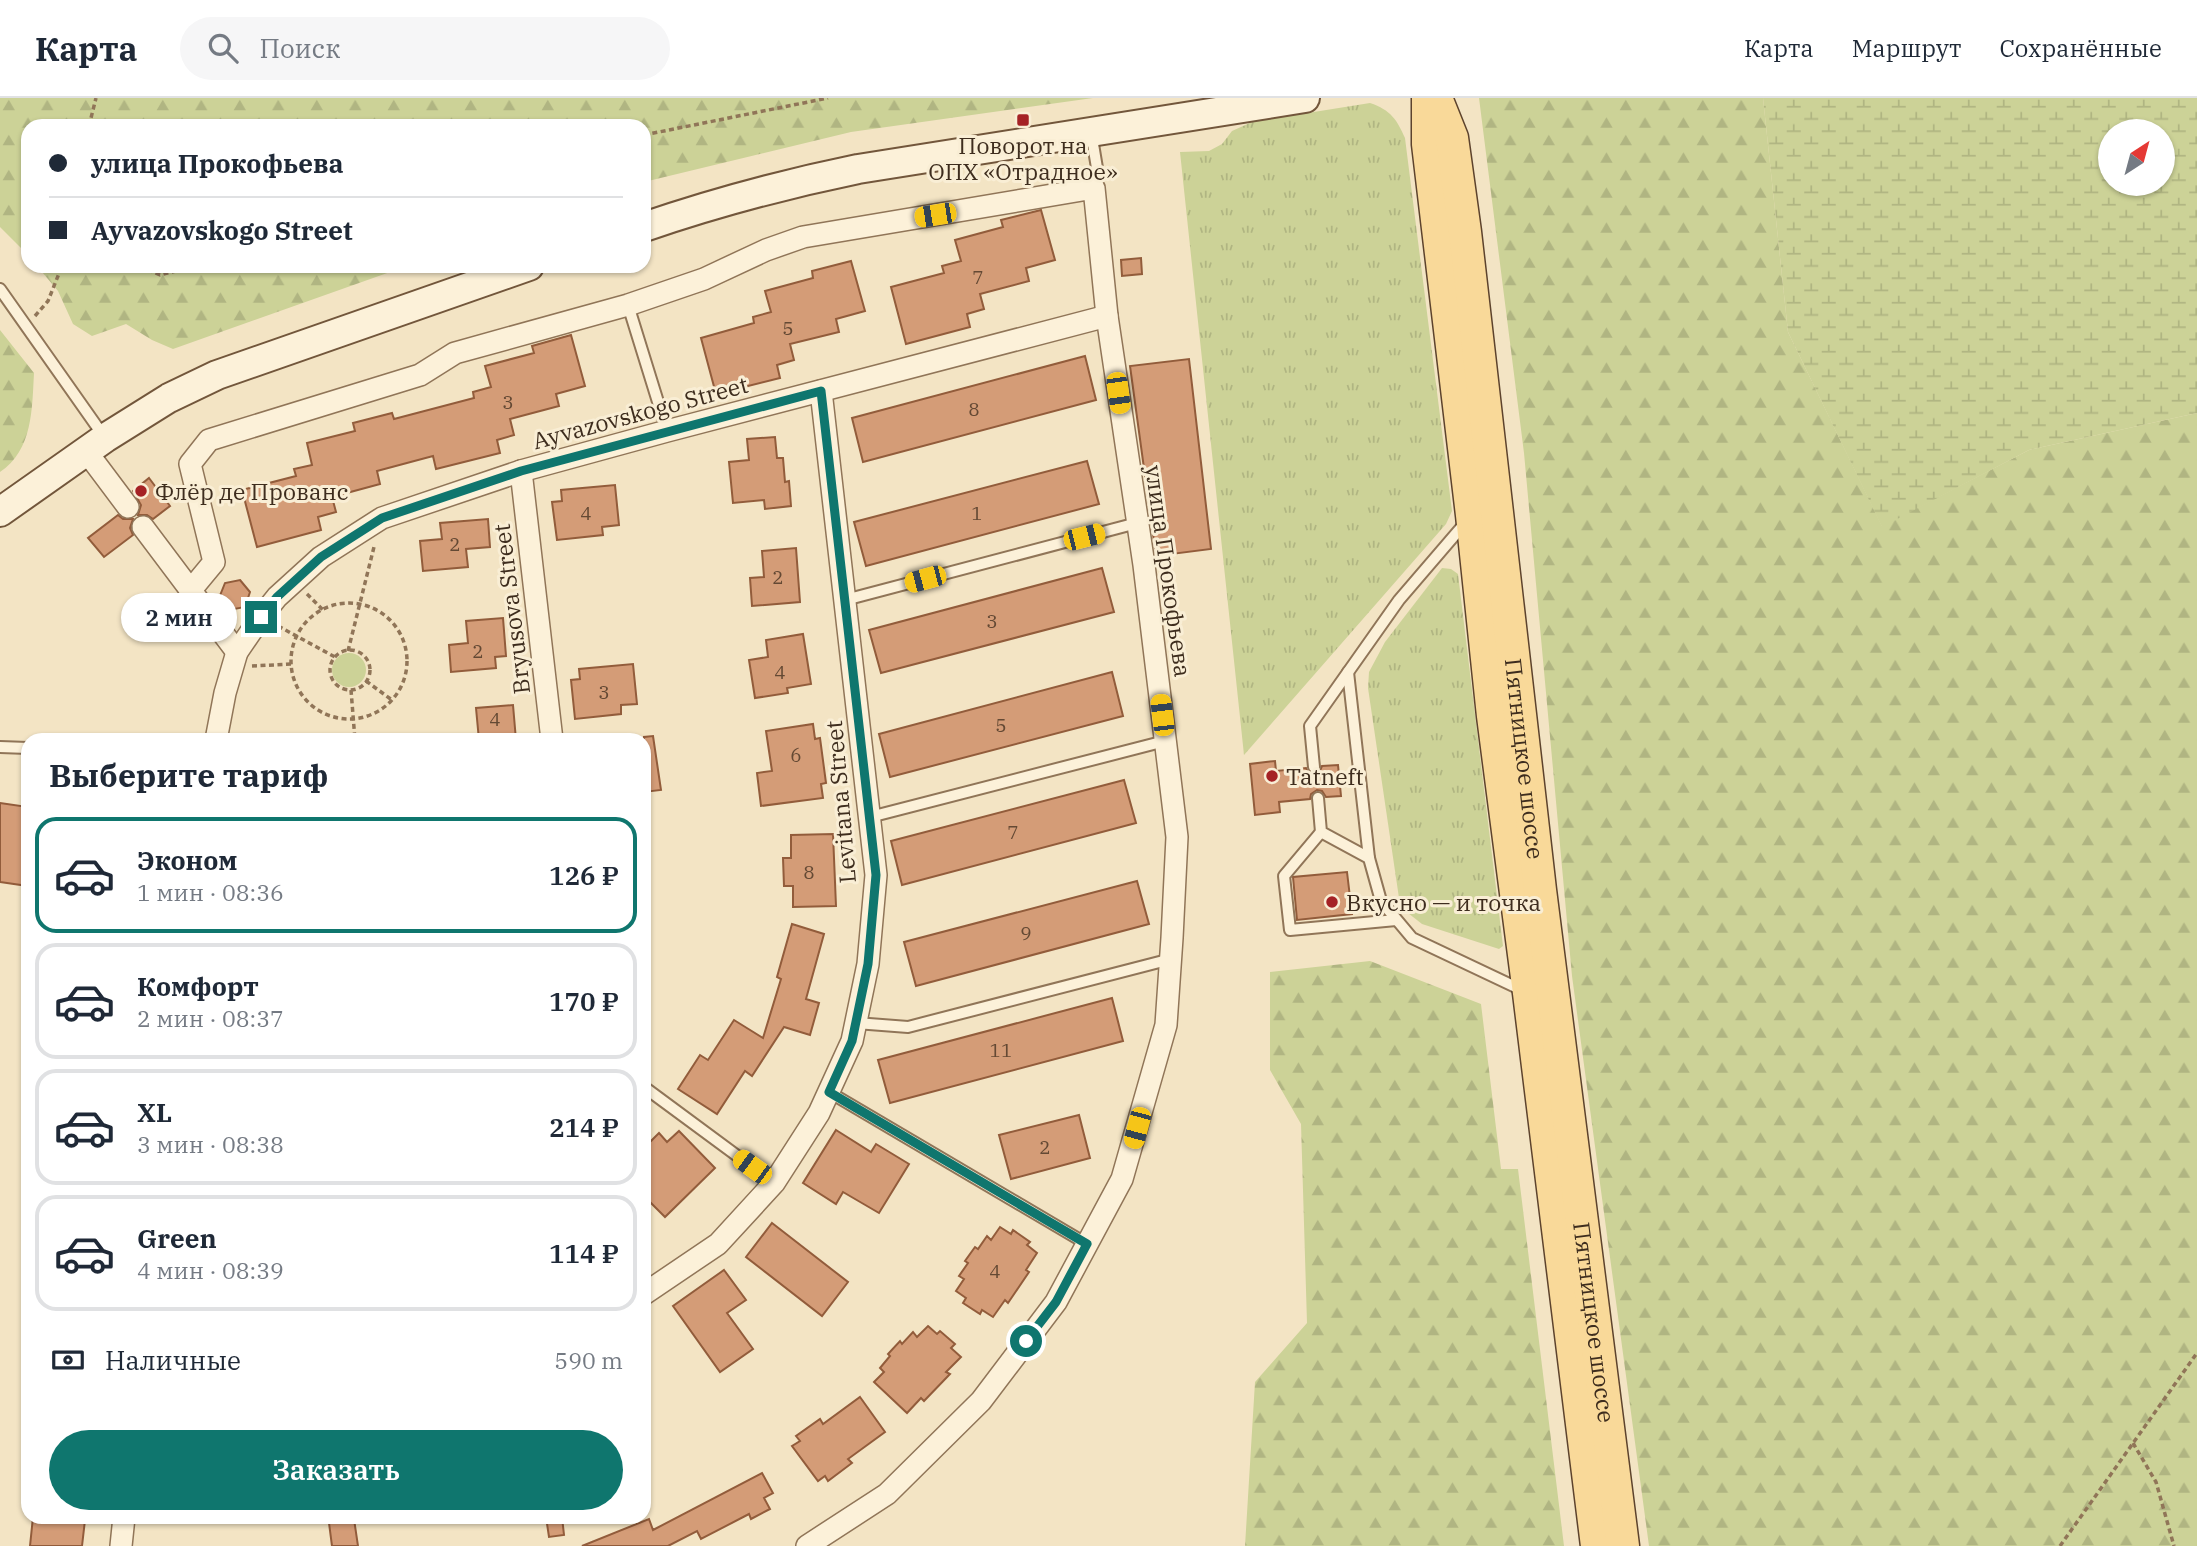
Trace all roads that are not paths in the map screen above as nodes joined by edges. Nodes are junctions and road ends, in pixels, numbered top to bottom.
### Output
1 (1306, 98) edge
2 (1428, 98) edge
3 (1436, 98) edge
4 (1091, 132) junction
5 (1094, 188) junction
6 (651, 225) edge
7 (509, 273) edge
8 (0, 289) edge
9 (628, 305) junction
10 (1107, 316) junction
11 (821, 391) junction
12 (667, 431) junction
13 (96, 445) junction
14 (521, 471) junction
15 (128, 507) dead end
16 (0, 512) edge
17 (1472, 515) junction
18 (1137, 523) junction
19 (143, 527) dead end
20 (190, 591) junction
21 (845, 600) junction
22 (235, 659) junction
23 (1348, 672) junction
24 (217, 733) edge
25 (551, 733) edge
26 (1165, 740) junction
27 (0, 747) edge
28 (21, 748) edge
29 (1314, 767) dead end
30 (1318, 798) dead end
31 (870, 817) junction
32 (1321, 832) junction
33 (1369, 858) junction
34 (1396, 920) junction
35 (1171, 959) junction
36 (1530, 993) junction
37 (856, 1023) junction
38 (651, 1092) edge
39 (829, 1092) junction
40 (774, 1183) junction
41 (1087, 1244) junction
42 (651, 1289) edge
43 (123, 1524) edge
44 (121, 1546) edge
45 (807, 1546) edge
46 (1597, 1546) edge
47 (1623, 1546) edge

1 - 4 street
2 - 17 main road, Пятницкое шоссе
3 - 47 main road, Пятницкое шоссе
4 - 5 lane
4 - 6 street
5 - 9 street
5 - 10 street, улица Прокофьева
7 - 13 street
8 - 13 lane
9 - 12 lane
9 - 20 street
10 - 11 street, Ayvazovskogo Street
10 - 18 street, улица Прокофьева
11 - 12 street, Ayvazovskogo Street
11 - 21 street, Levitana Street
12 - 14 street, Ayvazovskogo Street
13 - 15 street
13 - 16 street
14 - 22 street, Ayvazovskogo Street
14 - 25 street, Bryusova Street
17 - 23 lane
17 - 36 main road, Пятницкое шоссе
18 - 21 lane
18 - 26 street, улица Прокофьева
19 - 20 street
20 - 22 street
21 - 31 street, Levitana Street
22 - 24 street, Ayvazovskogo Street
23 - 29 lane
23 - 33 lane
26 - 31 lane
26 - 35 street, улица Прокофьева
27 - 28 lane
30 - 32 lane
31 - 37 street, Levitana Street
32 - 33 lane
32 - 34 lane
33 - 34 lane
34 - 36 lane
35 - 37 lane
35 - 41 street, улица Прокофьева
36 - 46 main road, Пятницкое шоссе
37 - 39 street, Levitana Street
38 - 40 lane
39 - 40 street, Levitana Street
39 - 41 lane
40 - 42 street, Levitana Street
41 - 45 street, улица Прокофьева
43 - 44 street

